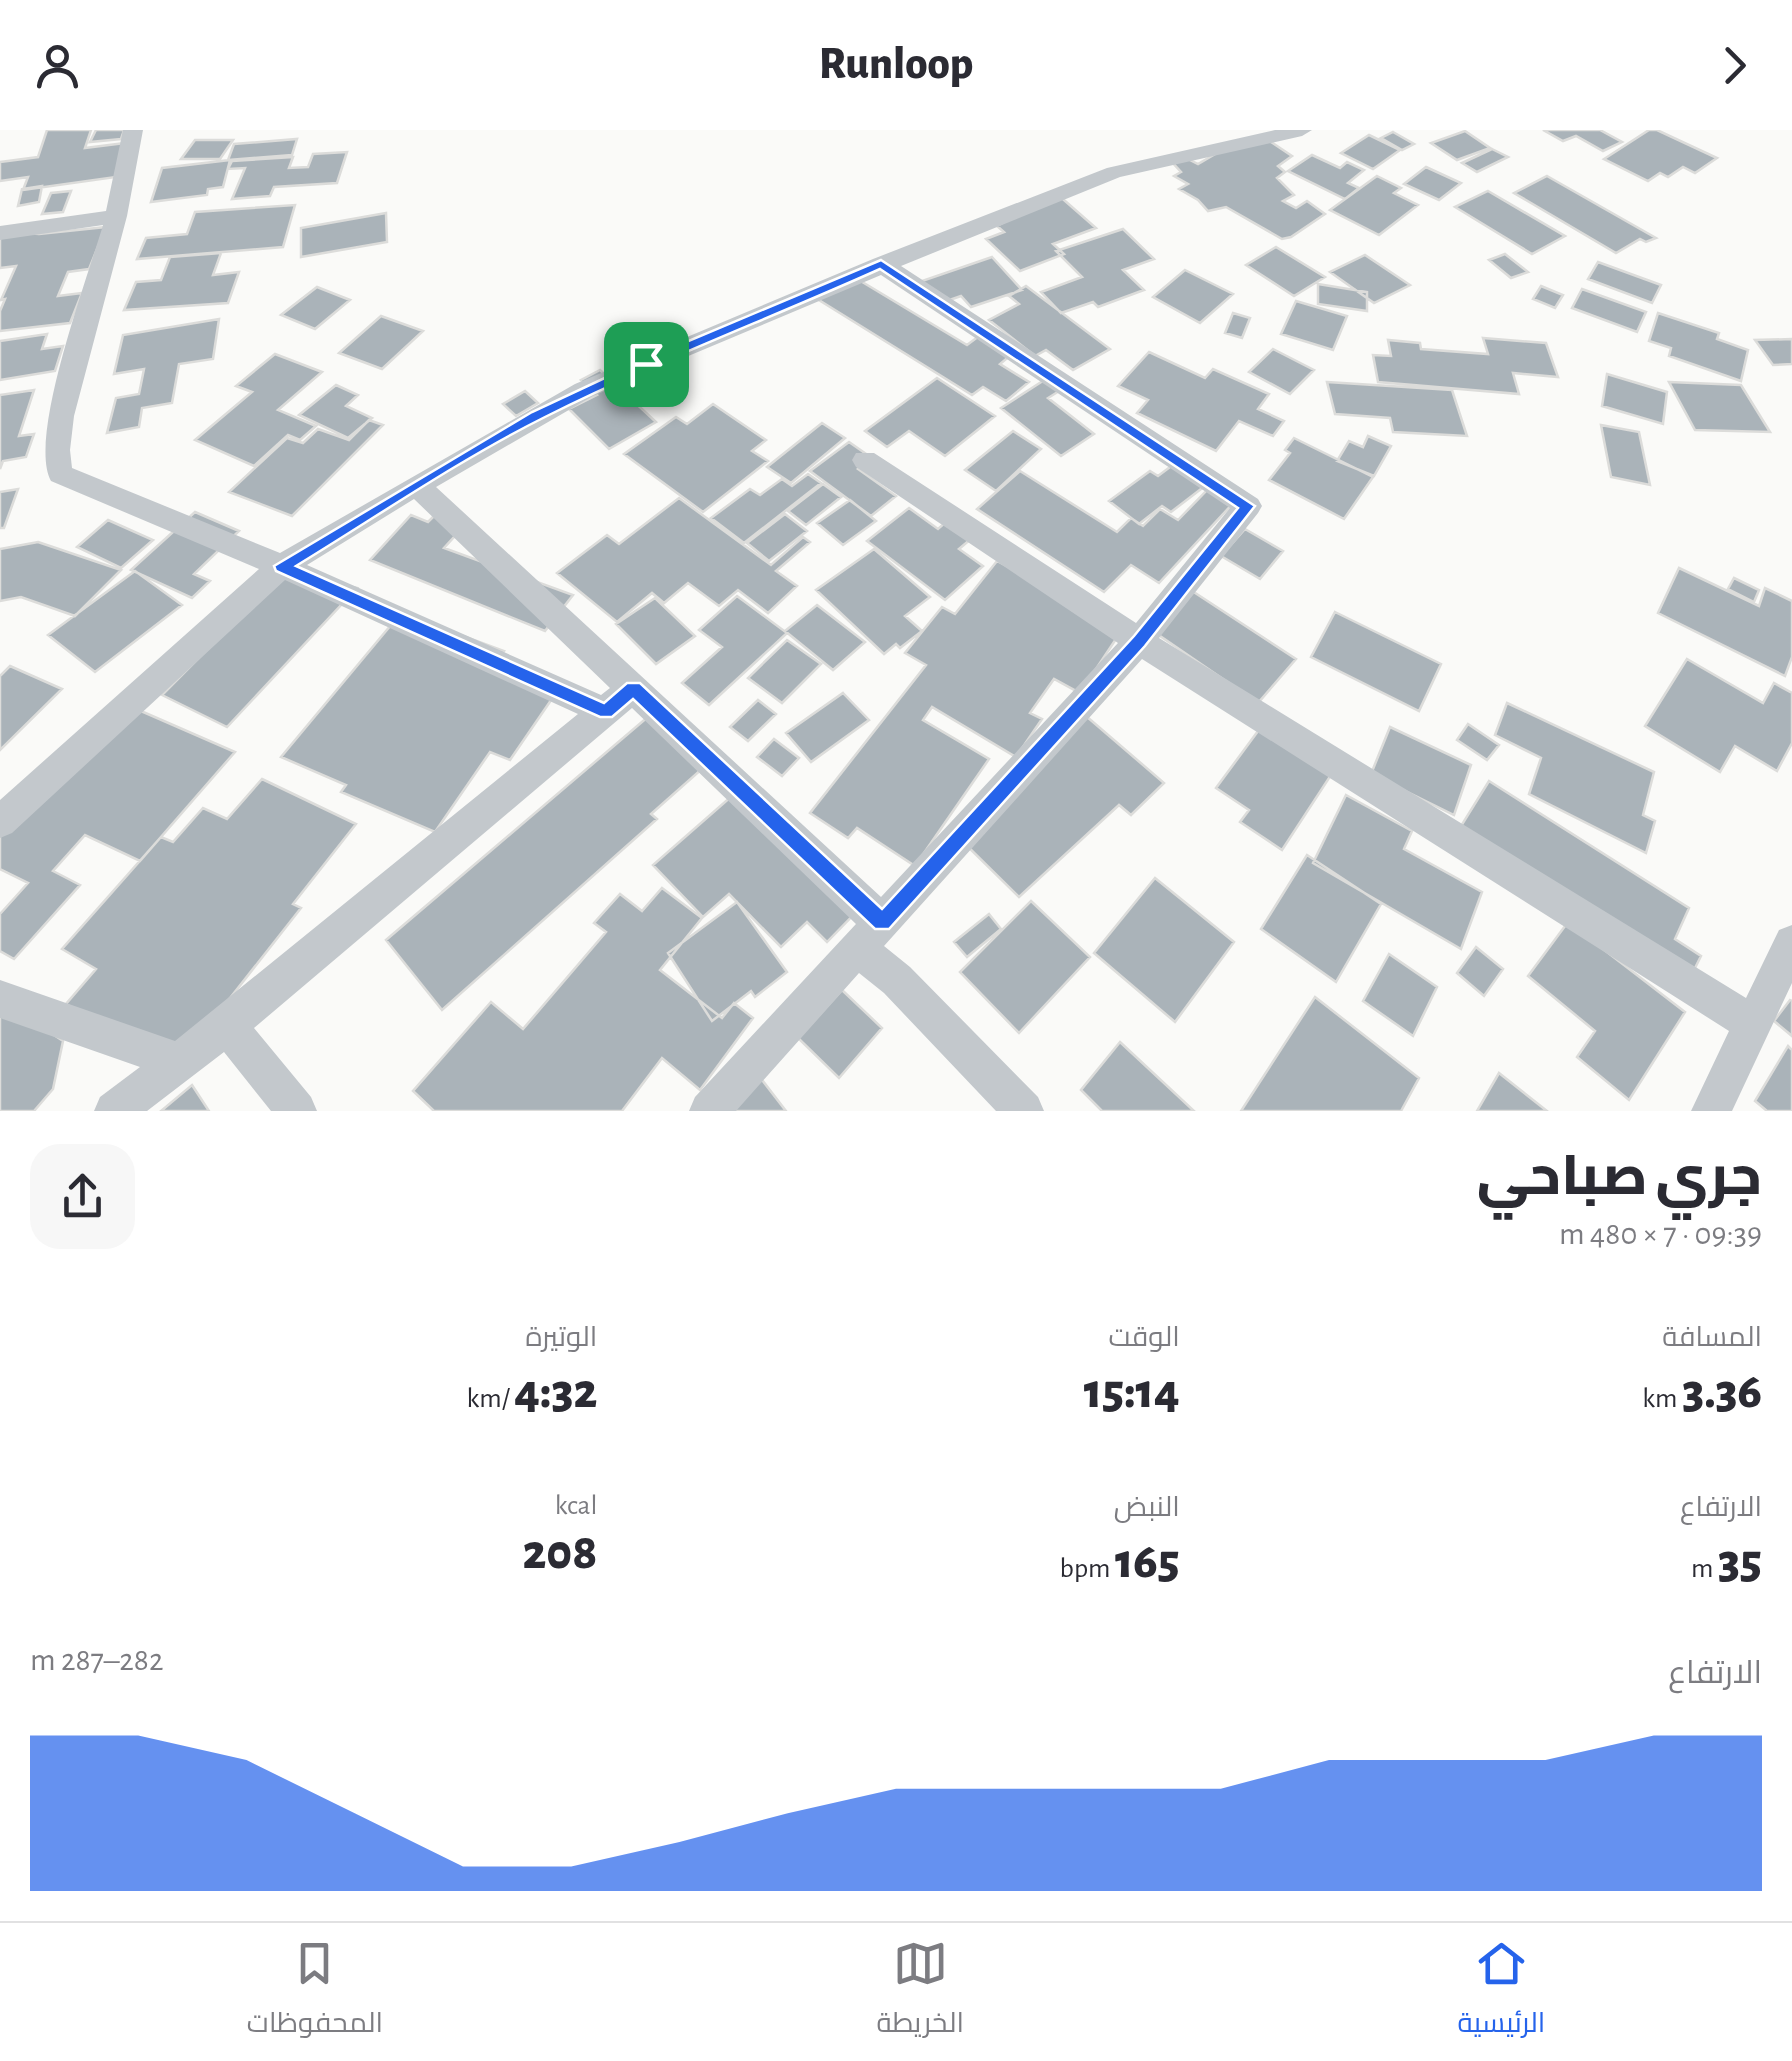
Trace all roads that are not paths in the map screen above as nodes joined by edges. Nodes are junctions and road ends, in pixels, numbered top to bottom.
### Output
1 (133, 130) edge
2 (1302, 130) edge
3 (116, 216) junction
4 (0, 233) edge
5 (881, 264) junction
6 (865, 460) dead end
7 (416, 486) junction
8 (282, 566) junction
9 (1140, 641) junction
10 (634, 688) junction
11 (606, 712) junction
12 (0, 822) edge
13 (870, 936) junction
14 (1792, 944) edge
15 (0, 1000) edge
16 (1751, 1023) junction
17 (227, 1026) junction
18 (179, 1062) junction
19 (114, 1111) edge
20 (297, 1111) edge
21 (709, 1111) edge
22 (1024, 1111) edge
23 (1711, 1111) edge

1 - 3 street
2 - 5 street
3 - 4 street
3 - 8 street
5 - 7 street
5 - 9 street
6 - 9 street
7 - 8 street
7 - 10 street
8 - 11 street
8 - 12 street
9 - 13 street
9 - 16 street
10 - 11 street
10 - 13 street
11 - 17 street
13 - 21 street
13 - 22 street
14 - 16 street
15 - 18 street
16 - 23 street
17 - 18 street
17 - 20 street
18 - 19 street

